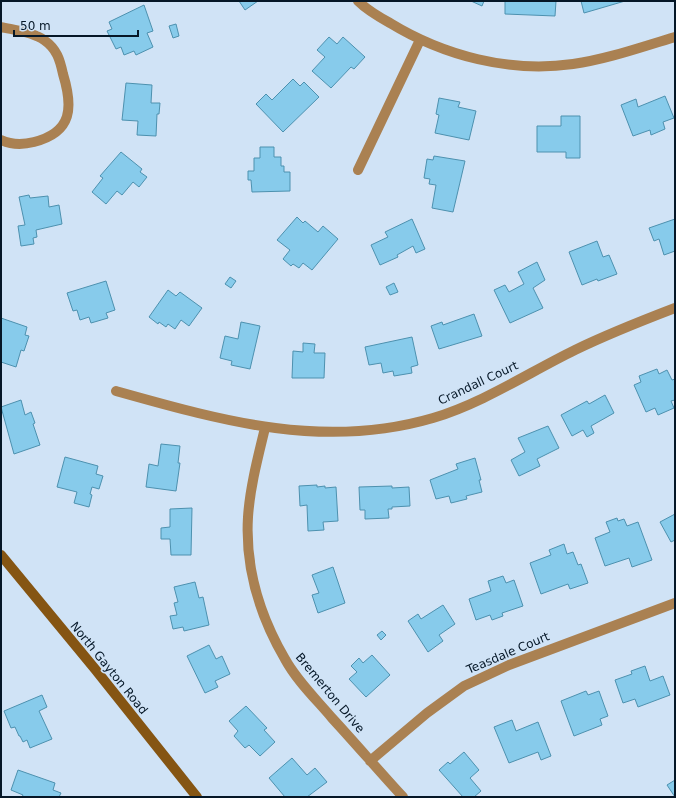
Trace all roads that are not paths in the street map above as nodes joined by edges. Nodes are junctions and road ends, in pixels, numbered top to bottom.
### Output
1 (358, 1) edge
2 (1, 27) edge
3 (675, 37) edge
4 (420, 40) junction
5 (1, 140) edge
6 (358, 170) dead end
7 (675, 308) edge
8 (116, 391) dead end
9 (265, 428) junction
10 (1, 555) edge
11 (675, 603) edge
12 (370, 761) junction
13 (197, 797) edge
14 (403, 797) edge

1 - 4 street
2 - 5 street
3 - 4 street
4 - 6 street
7 - 9 street, Crandall Court
8 - 9 street, Crandall Court
9 - 12 street, Bremerton Drive
10 - 13 street, North Gayton Road
11 - 12 street, Teasdale Court
12 - 14 street, Bremerton Drive

